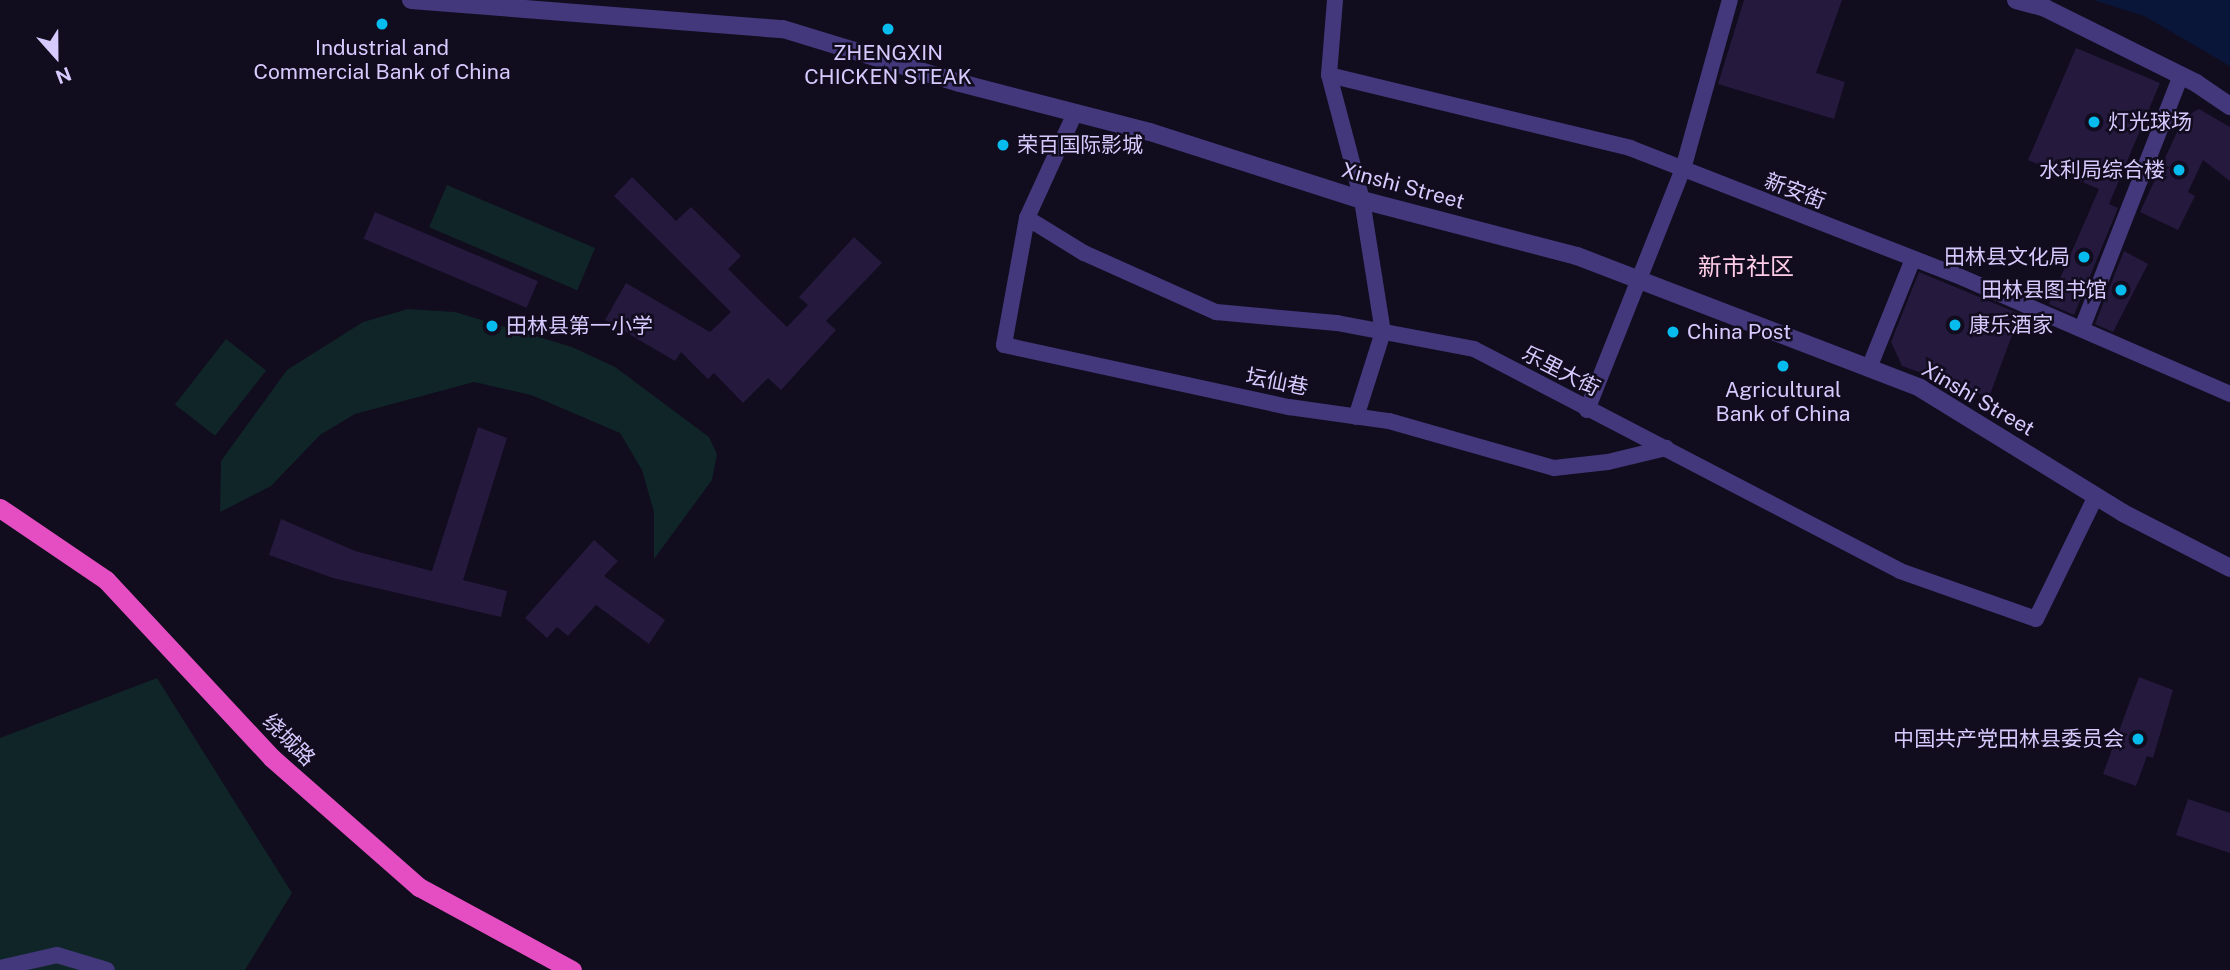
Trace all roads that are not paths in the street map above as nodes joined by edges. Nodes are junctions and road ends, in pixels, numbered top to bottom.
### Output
1 (411, 0) edge
2 (568, 0) edge
3 (1335, 0) edge
4 (1730, 0) edge
5 (2017, 0) edge
6 (519, 2) edge
7 (586, 12) junction
8 (1329, 75) junction
9 (2181, 76) junction
10 (2230, 106) edge
11 (1075, 113) junction
12 (1683, 169) junction
13 (1362, 200) junction
14 (1027, 218) junction
15 (1913, 258) junction
16 (1642, 281) junction
17 (2082, 328) junction
18 (1383, 332) junction
19 (1869, 368) junction
20 (2230, 394) edge
21 (1587, 410) junction
22 (1356, 416) junction
23 (1666, 448) junction
24 (2096, 496) junction
25 (0, 508) edge
26 (2230, 568) edge
27 (0, 968) edge
28 (107, 970) edge
29 (572, 970) edge

1 - 6 street, Xinshi Street
2 - 7 street
3 - 8 street
4 - 12 street
5 - 9 street
6 - 7 street, Xinshi Street
7 - 11 street, Xinshi Street
8 - 12 street, 新安街
8 - 13 street
9 - 10 street
9 - 17 street
11 - 13 street, Xinshi Street
11 - 14 street
12 - 15 street, 新安街
12 - 16 street
13 - 16 street, Xinshi Street
13 - 18 street
14 - 18 street, 乐里大街
14 - 22 street, 坛仙巷
15 - 17 street, 新安街
15 - 19 street
16 - 19 street, Xinshi Street
16 - 21 street
17 - 20 street, 新安街
18 - 21 street, 乐里大街
18 - 22 street
19 - 24 street, Xinshi Street
21 - 23 street, 乐里大街
22 - 23 street, 坛仙巷
23 - 24 street, 乐里大街
24 - 26 street, Xinshi Street
25 - 29 highway, 绕城路
27 - 28 street

